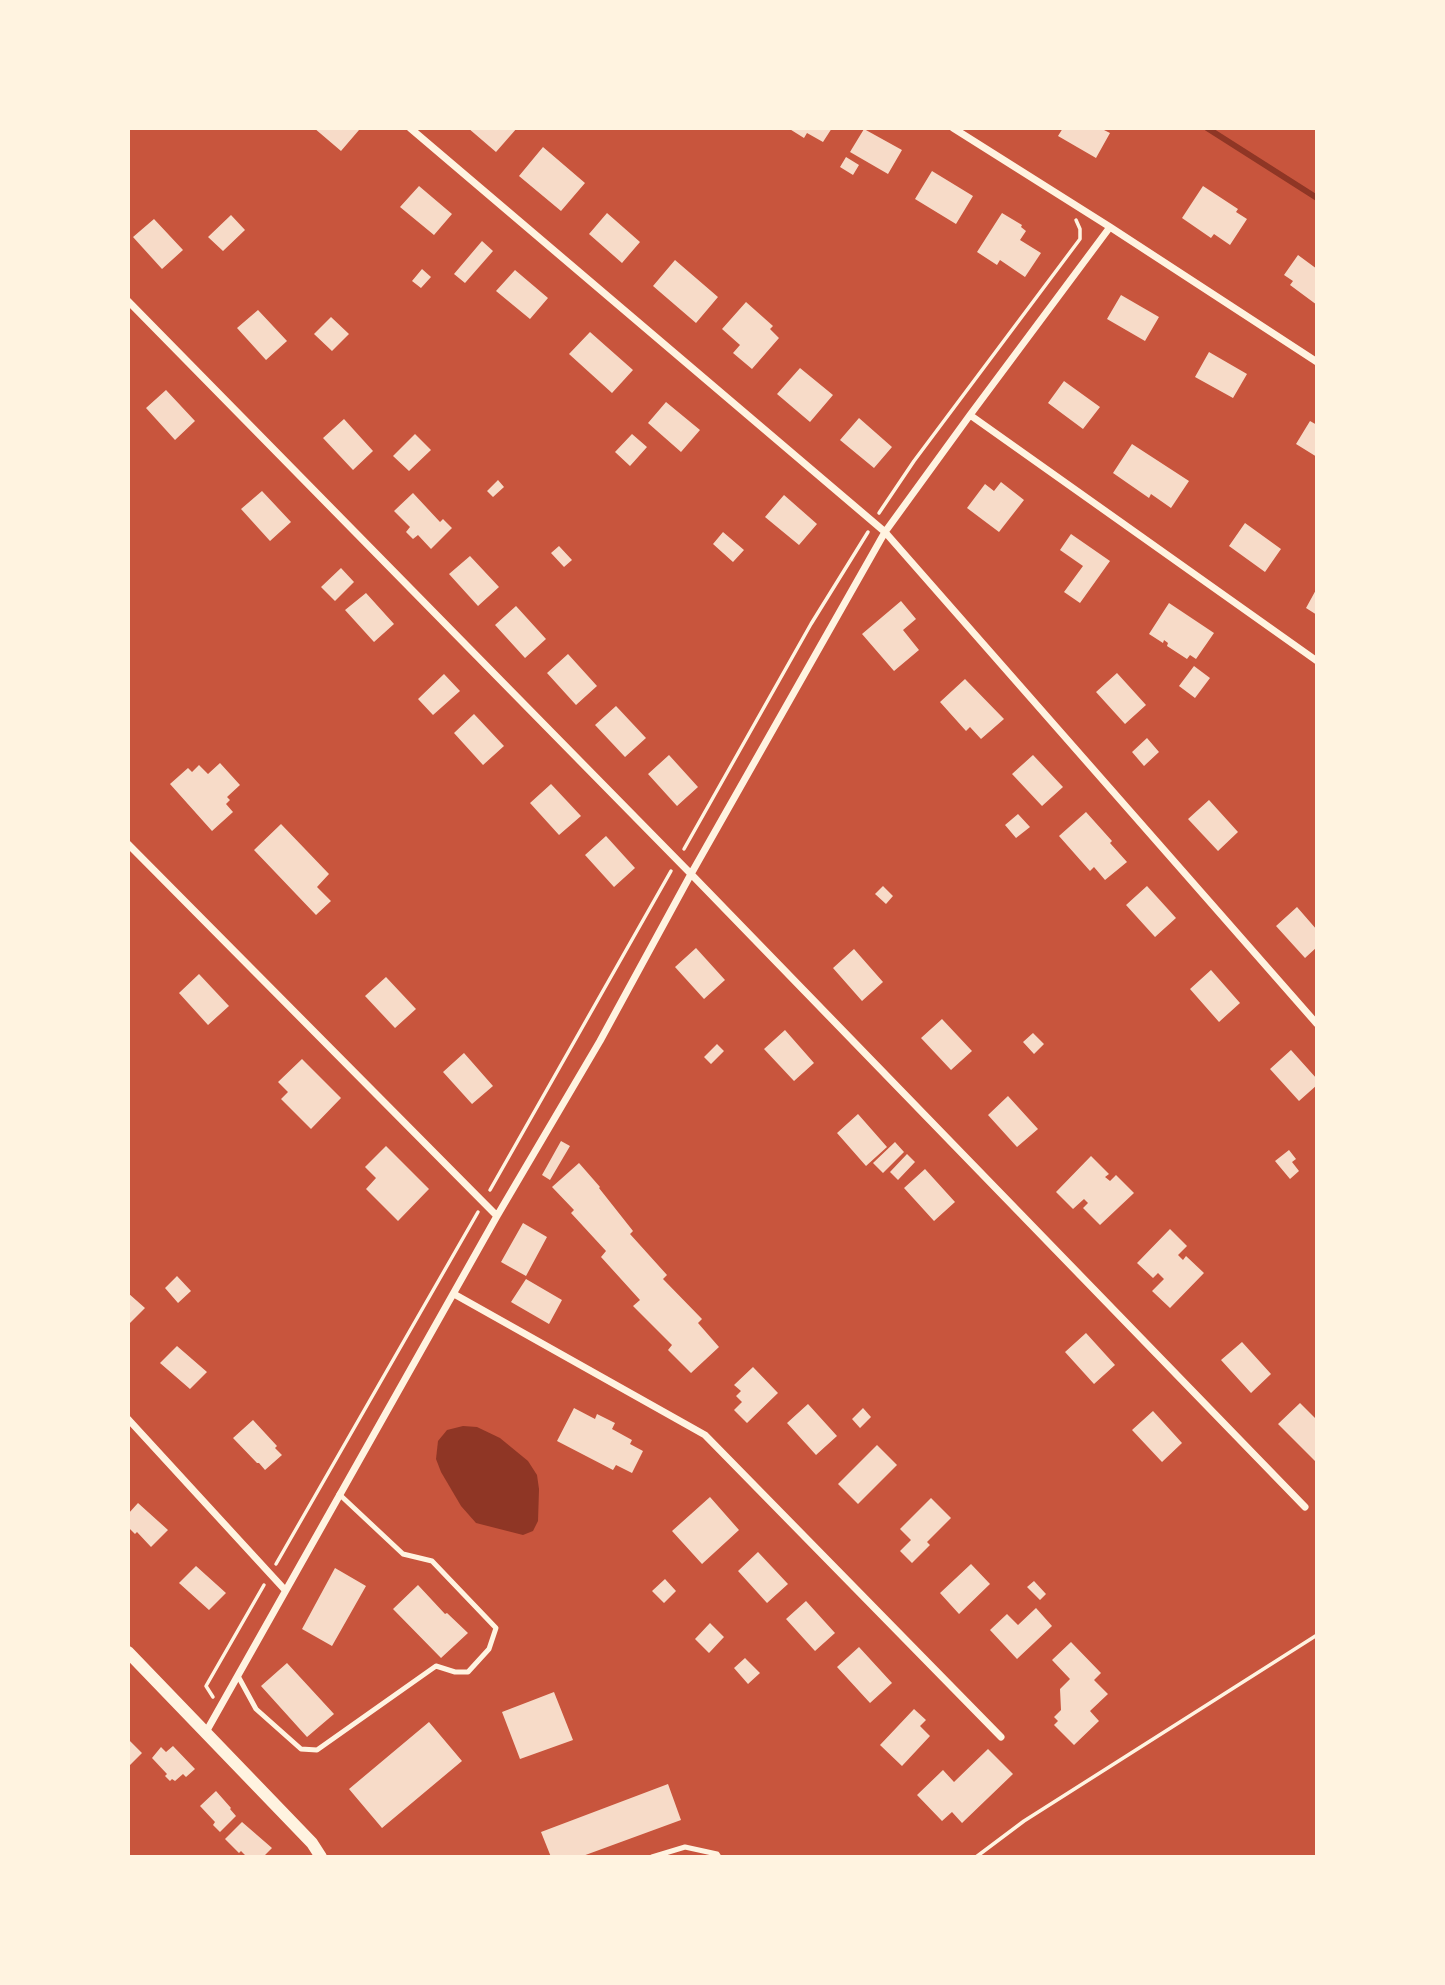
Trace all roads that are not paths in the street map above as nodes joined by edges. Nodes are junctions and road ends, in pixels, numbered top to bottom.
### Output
1 (410, 128) edge
2 (953, 128) edge
3 (1111, 227) junction
4 (128, 301) edge
5 (1317, 362) edge
6 (970, 415) junction
7 (885, 532) junction
8 (1317, 661) edge
9 (128, 844) edge
10 (691, 874) junction
11 (1317, 1024) edge
12 (497, 1216) junction
13 (454, 1294) junction
14 (128, 1419) edge
15 (339, 1494) junction
16 (1306, 1507) dead end
17 (285, 1590) junction
18 (128, 1652) edge
19 (238, 1676) junction
20 (206, 1732) junction
21 (1001, 1737) dead end
22 (321, 1857) edge
23 (652, 1857) edge
24 (719, 1857) edge

1 - 7 street
2 - 3 street
3 - 5 street
3 - 6 street
4 - 10 street
6 - 7 street
6 - 8 street
7 - 10 street
7 - 11 street
9 - 12 street
10 - 12 street
10 - 16 street
12 - 13 street
13 - 15 street
13 - 21 street
14 - 17 street
15 - 17 street
15 - 19 lane
17 - 19 street
18 - 20 street
19 - 20 street
20 - 22 street
23 - 24 lane

